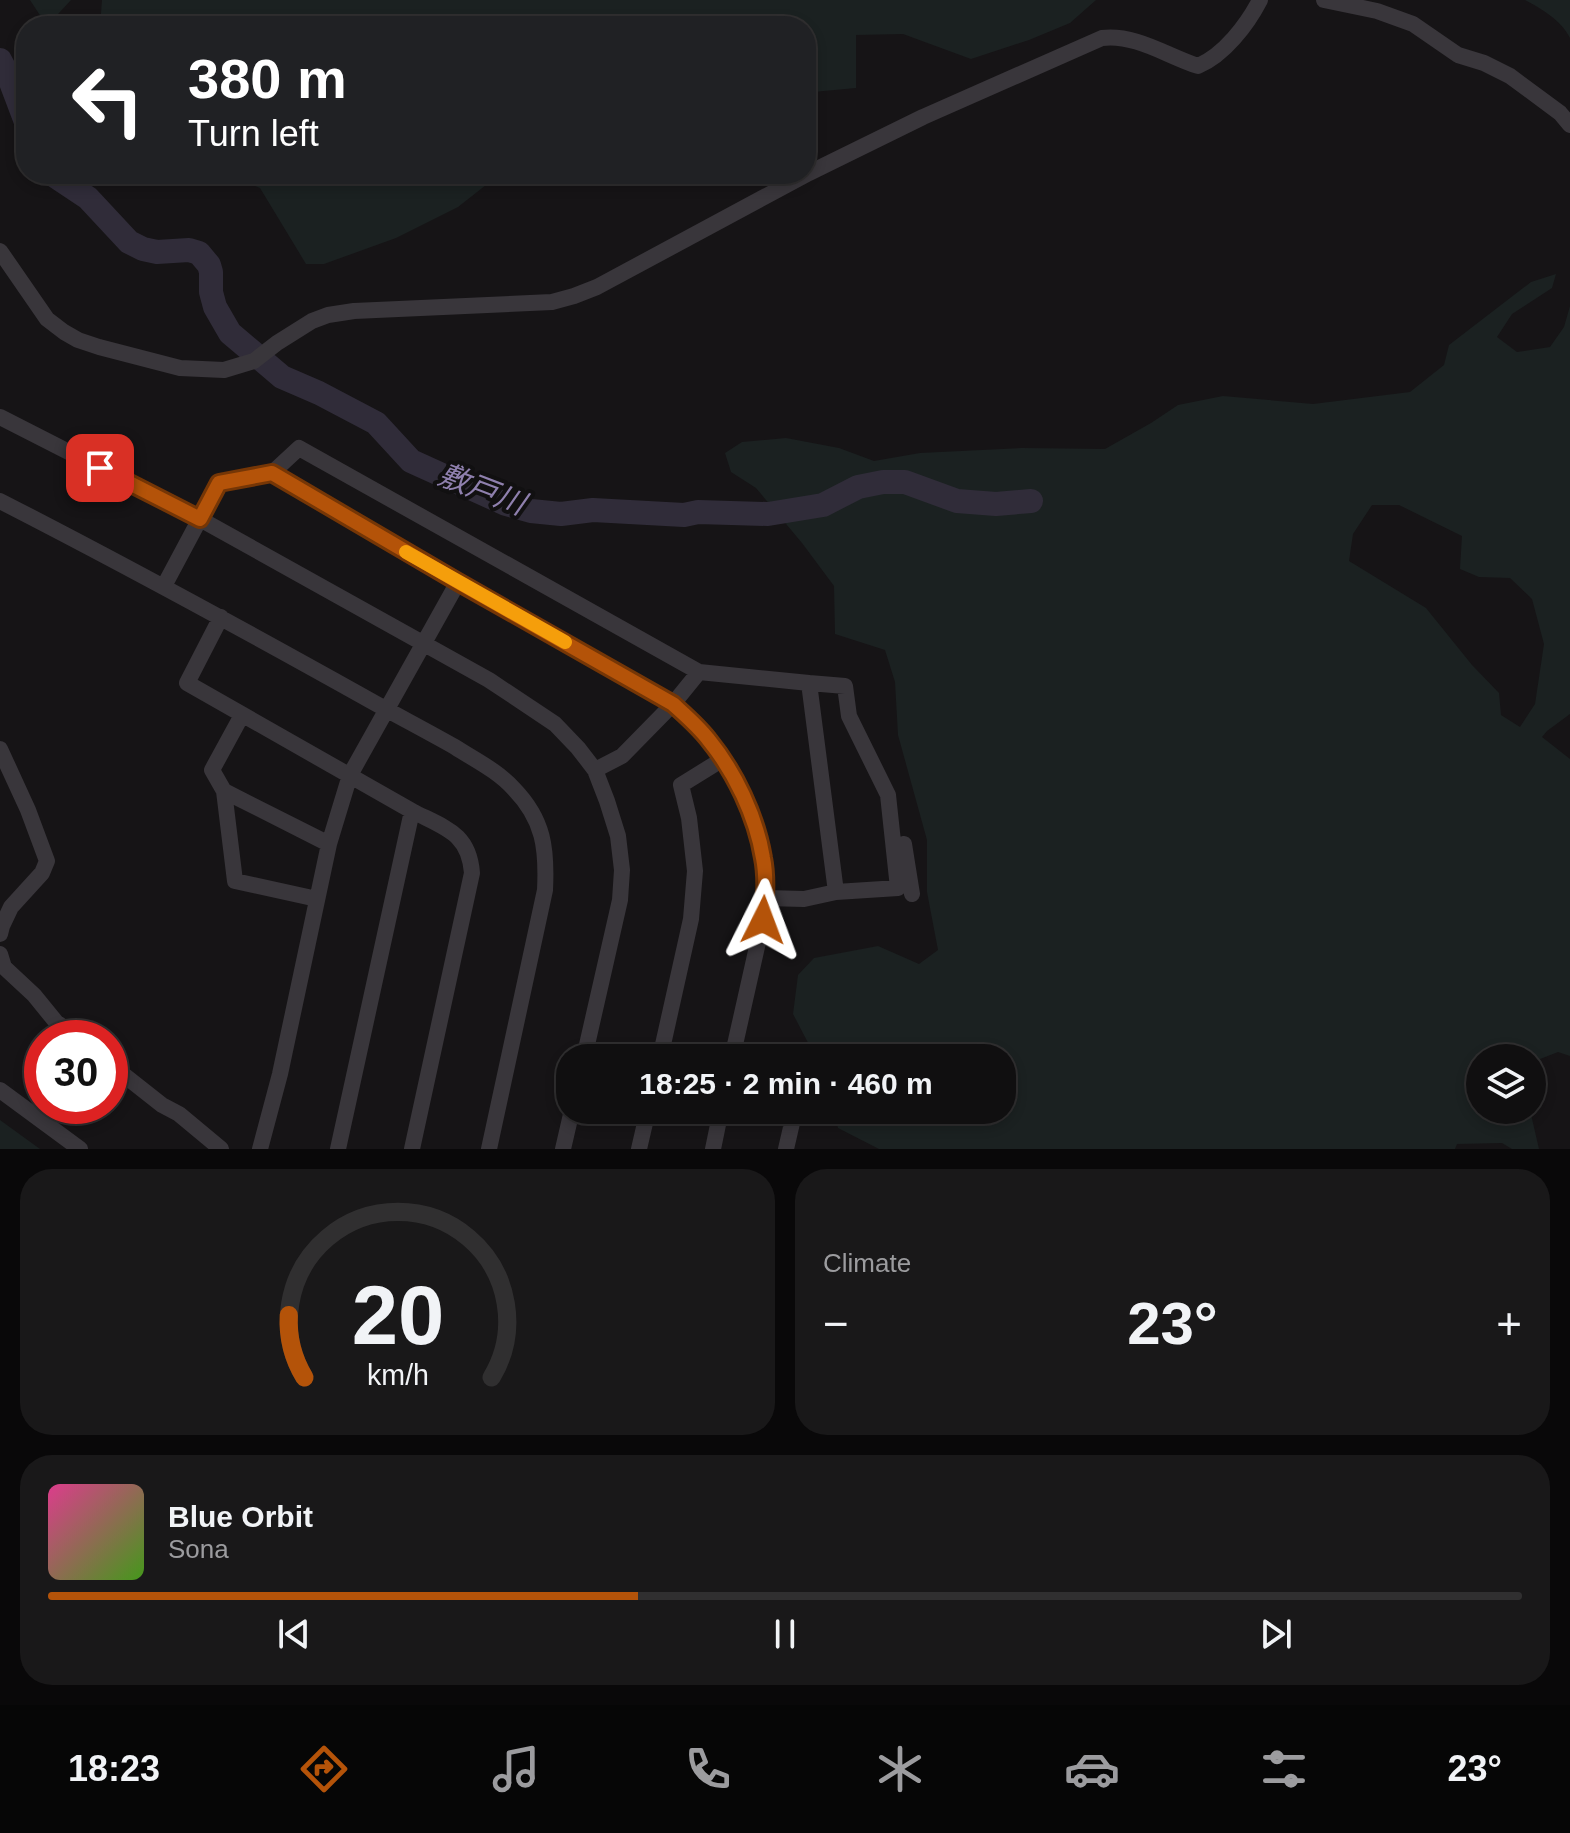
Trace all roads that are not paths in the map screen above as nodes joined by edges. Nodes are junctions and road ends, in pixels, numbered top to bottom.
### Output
1 (1260, 0) edge
2 (1324, 0) edge
3 (1570, 125) edge
4 (816, 170) edge
5 (789, 184) edge
6 (0, 251) edge
7 (0, 417) edge
8 (272, 473) junction
9 (0, 501) edge
10 (200, 519) junction
11 (458, 582) junction
12 (164, 586) junction
13 (221, 617) junction
14 (424, 644) junction
15 (699, 672) junction
16 (809, 683) junction
17 (673, 704) junction
18 (386, 709) junction
19 (242, 715) junction
20 (0, 749) edge
21 (723, 759) junction
22 (595, 770) junction
23 (350, 775) junction
24 (224, 791) junction
25 (888, 795) junction
26 (412, 811) junction
27 (329, 844) junction
28 (836, 892) junction
29 (912, 894) dead end
30 (765, 898) junction
31 (317, 899) junction
32 (0, 934) edge
33 (0, 954) edge
34 (54, 1020) edge
35 (587, 1044) edge
36 (663, 1044) edge
37 (735, 1044) edge
38 (128, 1078) edge
39 (0, 1090) edge
40 (569, 1124) edge
41 (645, 1124) edge
42 (718, 1124) edge
43 (792, 1124) edge
44 (418, 1148) edge
45 (80, 1149) edge
46 (221, 1149) edge
47 (260, 1149) edge
48 (338, 1149) edge
49 (489, 1149) edge
50 (563, 1149) edge
51 (639, 1149) edge
52 (713, 1149) edge
53 (786, 1149) edge

1 - 4 street
2 - 3 street
5 - 6 street
7 - 10 street
8 - 10 street
8 - 11 street
8 - 15 street
9 - 12 street
10 - 12 street
10 - 14 street
11 - 14 street
11 - 17 street
12 - 13 street
13 - 18 street
13 - 19 street
14 - 18 street
14 - 22 street
15 - 16 street
15 - 17 street
16 - 25 street
16 - 28 street
17 - 21 street
17 - 22 street
18 - 23 street
18 - 49 street
19 - 23 street
19 - 24 street
20 - 32 street
21 - 30 street
21 - 36 street
22 - 35 street
23 - 26 street
23 - 27 street
24 - 27 street
24 - 31 street
25 - 28 street
25 - 29 street
26 - 44 street
26 - 48 street
27 - 31 street
28 - 30 street
30 - 37 street
31 - 47 street
33 - 34 street
38 - 46 street
39 - 45 street
40 - 50 street
41 - 51 street
42 - 52 street
43 - 53 street

